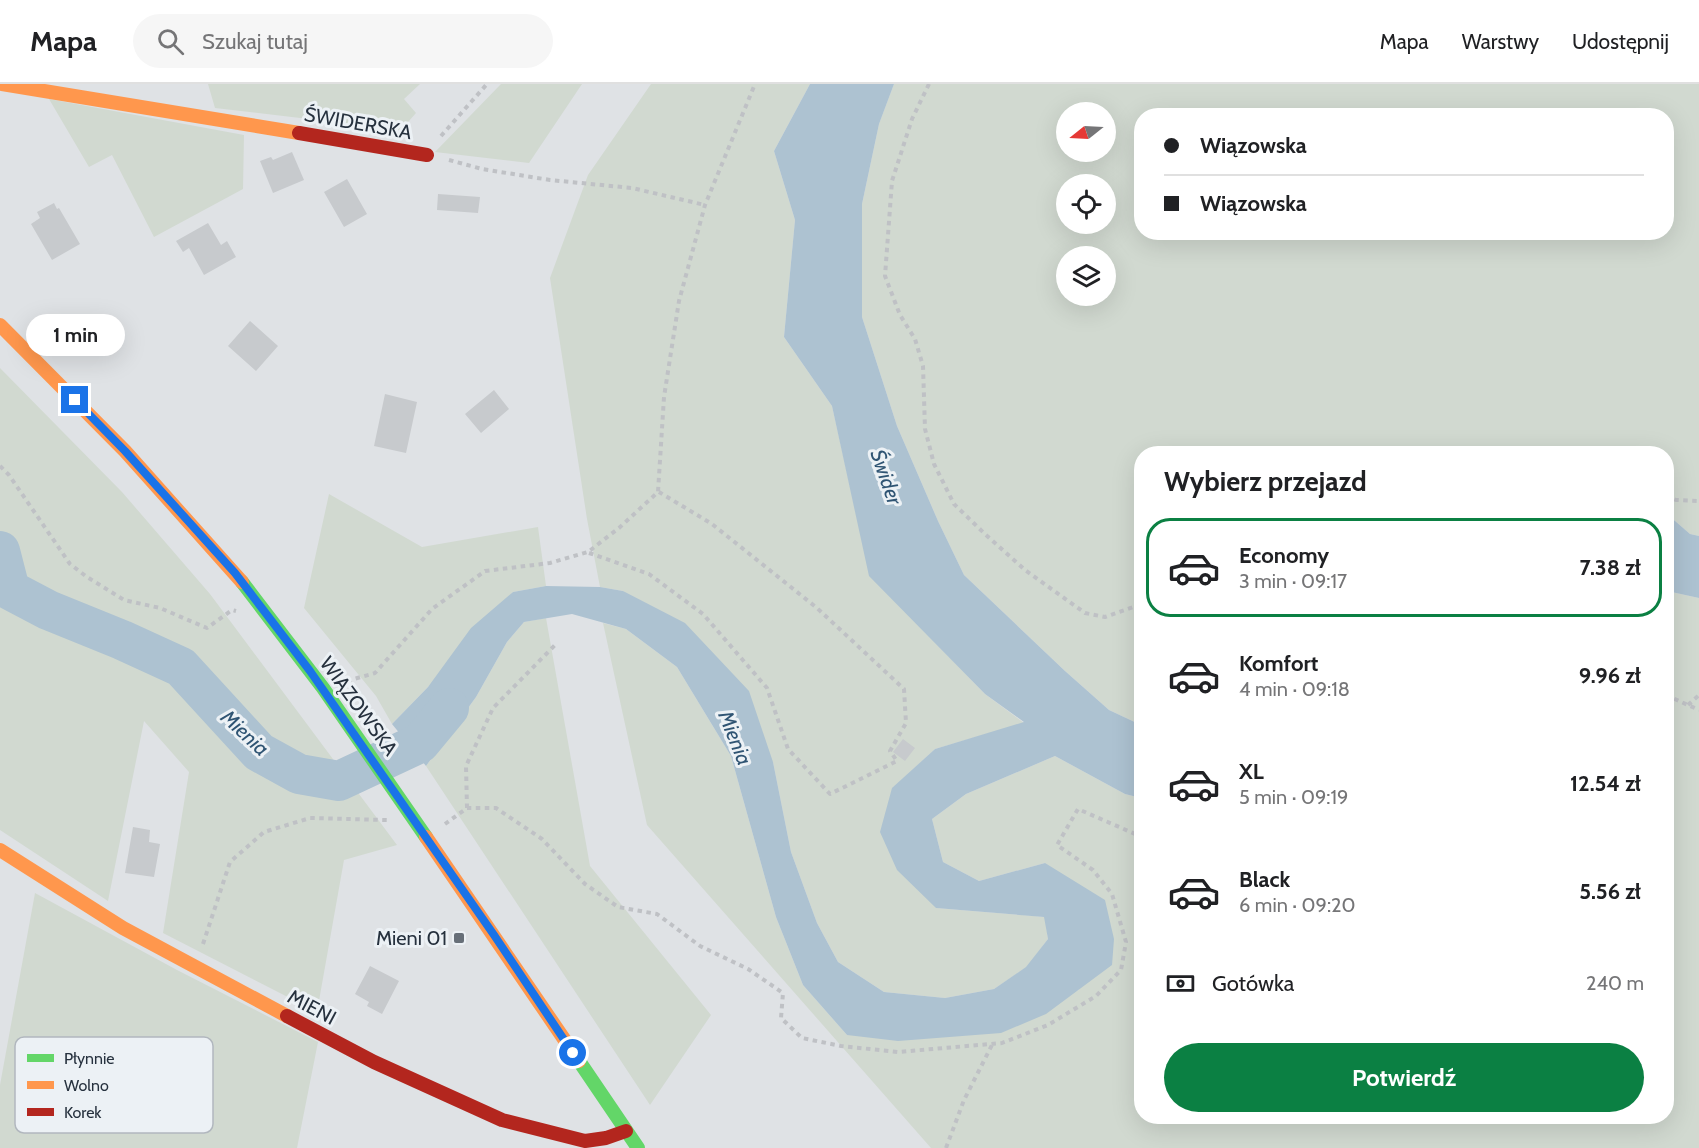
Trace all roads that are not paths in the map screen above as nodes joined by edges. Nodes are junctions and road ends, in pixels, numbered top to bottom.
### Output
1 (2, 84) edge
2 (427, 155) road end
3 (0, 325) edge
4 (0, 850) edge
5 (626, 1131) junction
6 (638, 1148) edge

1 - 2 street, ŚWIDERSKA
3 - 5 street, WIĄZOWSKA
4 - 5 street, MIENI
5 - 6 street, WIĄZOWSKA

